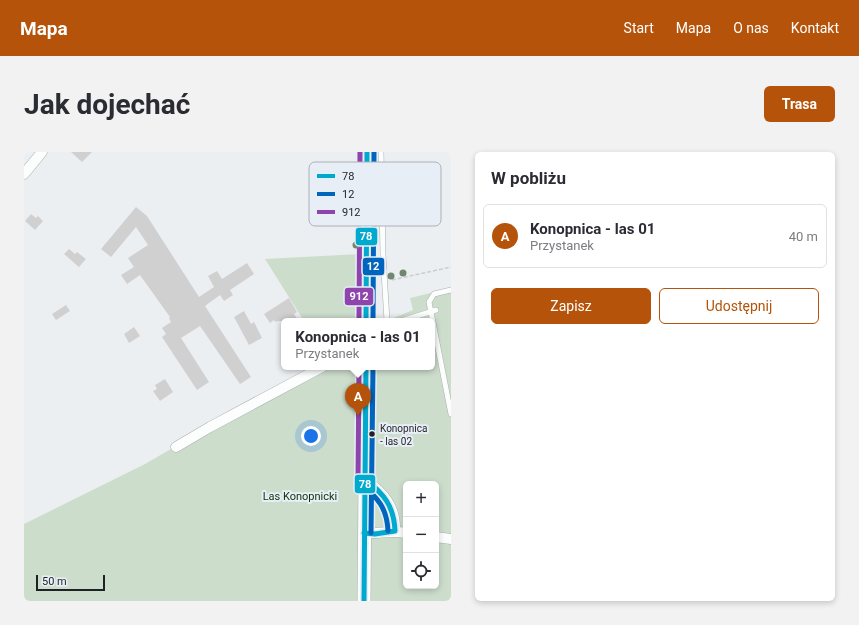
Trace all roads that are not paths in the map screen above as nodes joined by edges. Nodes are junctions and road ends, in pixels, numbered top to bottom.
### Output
1 (42, 152) edge
2 (366, 152) edge
3 (382, 152) edge
4 (366, 162) edge
5 (382, 162) edge
6 (24, 174) edge
7 (367, 226) edge
8 (383, 226) edge
9 (367, 269) junction
10 (384, 271) junction
11 (451, 290) edge
12 (436, 310) dead end
13 (430, 312) junction
14 (366, 318) edge
15 (387, 318) edge
16 (411, 318) edge
17 (431, 318) edge
18 (435, 336) edge
19 (316, 370) edge
20 (366, 370) edge
21 (451, 414) edge
22 (176, 447) dead end
23 (364, 479) junction
24 (395, 531) junction
25 (403, 532) edge
26 (364, 533) junction
27 (439, 537) edge
28 (451, 539) edge
29 (364, 601) edge

1 - 6 street
2 - 4 street
3 - 5 lane
7 - 9 street
8 - 10 lane
9 - 10 lane
9 - 14 street
10 - 15 lane
11 - 13 lane
12 - 13 lane
13 - 16 lane
13 - 17 lane
18 - 21 lane
19 - 22 street
20 - 23 street
23 - 24 street
23 - 26 street
24 - 25 street
24 - 26 street
26 - 29 street
27 - 28 street

